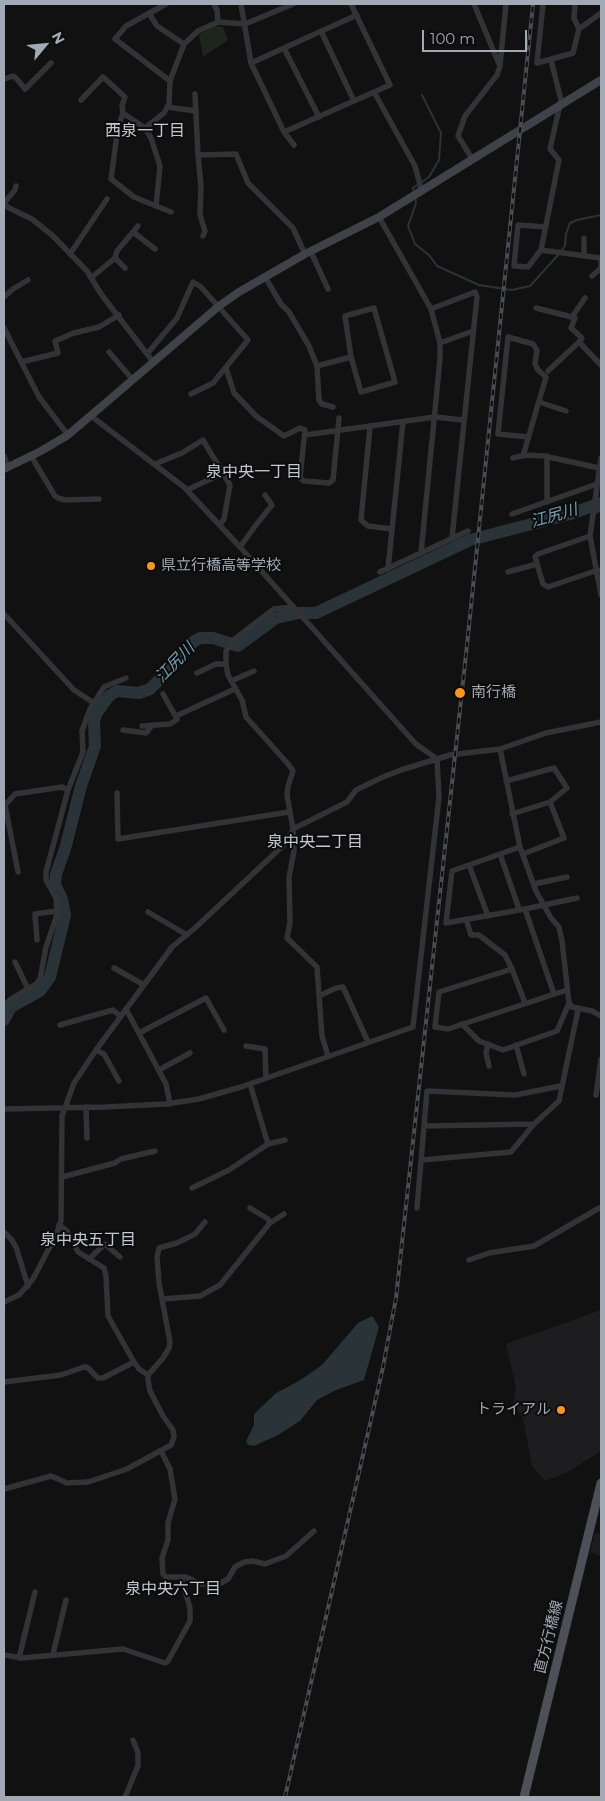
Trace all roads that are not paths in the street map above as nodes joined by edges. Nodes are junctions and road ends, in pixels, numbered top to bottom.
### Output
1 (166, 4) edge
2 (214, 4) edge
3 (241, 4) edge
4 (293, 4) edge
5 (351, 4) edge
6 (474, 4) edge
7 (506, 4) edge
8 (543, 4) edge
9 (575, 4) edge
10 (149, 13) junction
11 (601, 13) edge
12 (357, 15) junction
13 (218, 22) junction
14 (245, 24) junction
15 (579, 29) junction
16 (321, 32) junction
17 (184, 44) junction
18 (284, 48) junction
19 (550, 60) junction
20 (51, 63) dead end
21 (251, 63) junction
22 (500, 66) junction
23 (4, 79) edge
24 (601, 80) edge
25 (170, 81) junction
26 (374, 92) junction
27 (195, 94) dead end
28 (82, 100) dead end
29 (354, 101) junction
30 (560, 106) junction
31 (167, 107) junction
32 (196, 111) junction
33 (123, 113) junction
34 (319, 116) junction
35 (145, 128) junction
36 (284, 132) junction
37 (294, 145) dead end
38 (198, 155) junction
39 (472, 160) junction
40 (16, 186) dead end
41 (422, 192) junction
42 (107, 199) dead end
43 (4, 203) edge
44 (156, 206) junction
45 (171, 212) dead end
46 (379, 217) junction
47 (138, 226) dead end
48 (546, 227) junction
49 (133, 232) junction
50 (203, 236) dead end
51 (584, 238) dead end
52 (154, 250) dead end
53 (540, 250) junction
54 (308, 253) junction
55 (70, 254) junction
56 (584, 256) junction
57 (115, 258) junction
58 (601, 258) edge
59 (601, 267) edge
60 (125, 268) dead end
61 (592, 276) dead end
62 (265, 277) junction
63 (91, 278) junction
64 (28, 280) dead end
65 (328, 289) dead end
66 (4, 297) edge
67 (585, 298) dead end
68 (219, 306) junction
69 (536, 308) dead end
70 (431, 309) junction
71 (119, 316) junction
72 (572, 317) junction
73 (4, 328) edge
74 (473, 331) junction
75 (579, 342) junction
76 (440, 343) junction
77 (109, 352) dead end
78 (147, 354) junction
79 (351, 357) junction
80 (22, 362) junction
81 (154, 363) junction
82 (601, 365) edge
83 (318, 366) junction
84 (226, 368) junction
85 (548, 371) dead end
86 (133, 380) junction
87 (190, 394) dead end
88 (539, 402) junction
89 (333, 407) dead end
90 (566, 411) dead end
91 (91, 416) junction
92 (435, 417) junction
93 (339, 418) dead end
94 (464, 420) junction
95 (403, 422) junction
96 (370, 427) junction
97 (338, 430) junction
98 (68, 434) junction
99 (305, 434) junction
100 (528, 438) junction
101 (4, 456) edge
102 (31, 456) junction
103 (523, 456) junction
104 (547, 456) junction
105 (513, 458) dead end
106 (601, 458) edge
107 (155, 464) junction
108 (6, 468) edge
109 (600, 468) junction
110 (223, 473) junction
111 (597, 484) junction
112 (187, 490) junction
113 (265, 495) dead end
114 (100, 499) dead end
115 (547, 502) junction
116 (601, 508) edge
117 (594, 512) junction
118 (512, 514) dead end
119 (601, 515) edge
120 (220, 525) junction
121 (392, 529) junction
122 (468, 531) dead end
123 (590, 536) junction
124 (452, 538) junction
125 (601, 546) edge
126 (240, 547) junction
127 (593, 547) junction
128 (421, 553) junction
129 (537, 564) junction
130 (388, 569) junction
131 (598, 570) junction
132 (380, 572) dead end
133 (508, 572) dead end
134 (601, 594) edge
135 (293, 607) junction
136 (4, 614) edge
137 (226, 664) junction
138 (254, 671) dead end
139 (197, 673) dead end
140 (126, 678) dead end
141 (231, 680) junction
142 (235, 689) junction
143 (164, 694) dead end
144 (94, 703) junction
145 (176, 719) junction
146 (601, 722) edge
147 (142, 726) dead end
148 (152, 726) junction
149 (123, 730) dead end
150 (500, 749) junction
151 (437, 759) junction
152 (506, 781) junction
153 (68, 790) junction
154 (117, 794) dead end
155 (550, 802) junction
156 (289, 812) junction
157 (512, 814) junction
158 (293, 829) junction
159 (520, 847) junction
160 (500, 854) junction
161 (523, 854) junction
162 (469, 864) junction
163 (18, 872) dead end
164 (567, 878) dead end
165 (534, 884) junction
166 (577, 898) dead end
167 (544, 904) junction
168 (522, 909) junction
169 (57, 911) junction
170 (148, 912) dead end
171 (488, 916) junction
172 (466, 919) junction
173 (187, 935) junction
174 (37, 940) dead end
175 (15, 962) dead end
176 (114, 968) dead end
177 (512, 969) junction
178 (144, 985) junction
179 (28, 989) junction
180 (567, 990) junction
181 (554, 994) junction
182 (319, 996) junction
183 (525, 1003) junction
184 (569, 1003) junction
185 (4, 1006) edge
186 (126, 1009) junction
187 (578, 1010) junction
188 (120, 1016) junction
189 (601, 1016) edge
190 (462, 1024) junction
191 (60, 1025) dead end
192 (224, 1030) dead end
193 (139, 1033) junction
194 (368, 1042) junction
195 (488, 1044) junction
196 (516, 1045) junction
197 (246, 1046) dead end
198 (96, 1050) junction
199 (190, 1053) dead end
200 (328, 1056) junction
201 (601, 1059) edge
202 (489, 1066) dead end
203 (159, 1070) junction
204 (524, 1074) dead end
205 (266, 1078) junction
206 (119, 1081) dead end
207 (250, 1084) junction
208 (561, 1086) junction
209 (596, 1095) dead end
210 (170, 1104) junction
211 (65, 1107) junction
212 (86, 1107) junction
213 (4, 1109) edge
214 (534, 1124) junction
215 (424, 1126) junction
216 (87, 1138) dead end
217 (285, 1140) dead end
218 (268, 1144) junction
219 (155, 1151) dead end
220 (422, 1160) junction
221 (62, 1177) junction
222 (192, 1188) dead end
223 (601, 1207) edge
224 (250, 1208) dead end
225 (417, 1208) dead end
226 (284, 1214) dead end
227 (205, 1222) dead end
228 (270, 1223) junction
229 (59, 1225) junction
230 (4, 1232) edge
231 (120, 1257) dead end
232 (90, 1259) junction
233 (469, 1260) dead end
234 (28, 1286) junction
235 (162, 1299) junction
236 (4, 1302) edge
237 (134, 1362) junction
238 (148, 1375) junction
239 (4, 1382) edge
240 (161, 1451) junction
241 (601, 1483) edge
242 (4, 1489) edge
243 (314, 1531) dead end
244 (181, 1578) junction
245 (35, 1592) dead end
246 (66, 1600) dead end
247 (53, 1654) junction
248 (4, 1655) edge
249 (19, 1658) junction
250 (133, 1740) dead end
251 (125, 1797) edge
252 (524, 1797) edge

1 - 10 street
2 - 13 street
3 - 14 street
4 - 14 street
5 - 12 street
6 - 22 street
7 - 22 street
8 - 19 street
9 - 15 street
10 - 17 street
10 - 25 street
11 - 15 street
12 - 16 street
12 - 26 street
13 - 14 street
13 - 17 street
14 - 21 street
15 - 19 street
16 - 18 street
16 - 29 street
17 - 25 street
18 - 21 street
18 - 34 street
19 - 30 street
20 - 23 street
21 - 36 street
22 - 39 street
24 - 30 street
25 - 31 street
26 - 29 street
26 - 41 street
27 - 32 street
28 - 33 street
29 - 34 street
30 - 39 street
30 - 48 street
31 - 32 street
31 - 35 street
32 - 38 street
33 - 35 street
33 - 44 street
34 - 36 street
35 - 44 street
36 - 37 street
38 - 50 street
38 - 54 street
39 - 41 street
40 - 43 street
41 - 46 street
42 - 55 street
43 - 55 street
44 - 45 street
46 - 54 street
46 - 70 street
47 - 49 street
48 - 53 street
48 - 53 street
49 - 52 street
49 - 57 street
51 - 56 street
53 - 56 street
54 - 62 street
54 - 65 street
55 - 63 street
56 - 58 street
57 - 60 street
57 - 63 street
58 - 59 street
59 - 61 street
62 - 68 street
62 - 83 street
63 - 71 street
64 - 66 street
67 - 72 street
68 - 78 street
68 - 81 street
68 - 84 street
69 - 72 street
70 - 74 street
70 - 76 street
71 - 78 street
71 - 80 street
72 - 75 street
73 - 80 street
74 - 76 street
74 - 94 street
75 - 82 street
75 - 85 street
76 - 92 street
77 - 86 street
78 - 81 street
79 - 79 street
79 - 83 street
80 - 98 street
81 - 86 street
83 - 89 street
84 - 87 street
84 - 99 street
86 - 91 street
88 - 90 street
88 - 100 street
88 - 100 street
91 - 98 street
91 - 107 street
92 - 94 street
92 - 95 street
92 - 128 street
93 - 97 street
94 - 124 street
95 - 96 street
95 - 121 street
96 - 97 street
96 - 121 street
97 - 99 street
97 - 99 street
98 - 102 street
100 - 103 street
101 - 108 street
102 - 108 street
102 - 114 street
103 - 104 street
103 - 105 street
104 - 109 street
104 - 115 street
106 - 109 street
107 - 110 street
107 - 112 street
109 - 111 street
110 - 112 street
110 - 120 street
111 - 115 street
111 - 117 street
112 - 120 street
113 - 126 street
115 - 118 street
116 - 117 street
117 - 119 street
117 - 123 street
120 - 126 street
121 - 130 street
122 - 124 street
123 - 127 street
123 - 129 street
124 - 128 street
125 - 127 street
126 - 135 street
127 - 131 street
128 - 130 street
129 - 131 street
129 - 133 street
130 - 132 street
131 - 134 street
135 - 137 street
135 - 151 street
136 - 144 street
137 - 139 street
137 - 141 street
138 - 141 street
140 - 144 street
141 - 142 street
142 - 145 street
142 - 156 street
143 - 145 street
144 - 153 street
145 - 148 street
146 - 150 street
147 - 148 street
148 - 149 street
150 - 151 street
150 - 152 street
151 - 158 street
151 - 194 street
152 - 155 street
152 - 157 street
153 - 163 street
153 - 169 street
154 - 156 street
155 - 157 street
155 - 161 street
156 - 158 street
157 - 159 street
158 - 173 street
158 - 182 street
159 - 160 street
159 - 161 street
160 - 162 street
160 - 168 street
161 - 165 street
162 - 171 street
162 - 172 street
164 - 165 street
165 - 167 street
166 - 167 street
167 - 168 street
167 - 180 street
168 - 171 street
168 - 181 street
169 - 174 street
169 - 179 street
170 - 173 street
171 - 172 street
172 - 177 street
173 - 178 street
175 - 179 street
176 - 178 street
177 - 183 street
177 - 190 street
178 - 186 street
179 - 185 street
180 - 181 street
180 - 184 street
181 - 183 street
182 - 194 street
182 - 200 street
183 - 190 street
184 - 187 street
184 - 196 street
186 - 188 street
186 - 193 street
187 - 189 street
187 - 208 street
188 - 191 street
188 - 198 street
190 - 195 street
192 - 193 street
193 - 203 street
194 - 200 street
195 - 196 street
195 - 202 street
196 - 204 street
197 - 205 street
198 - 206 street
198 - 211 street
199 - 203 street
200 - 205 street
201 - 209 street
203 - 210 street
205 - 207 street
207 - 210 street
207 - 218 street
208 - 214 street
208 - 215 street
210 - 212 street
211 - 212 street
211 - 213 street
211 - 221 street
212 - 216 street
214 - 215 street
214 - 220 street
215 - 220 street
217 - 218 street
218 - 222 street
219 - 221 street
220 - 225 street
221 - 229 street
223 - 233 street
224 - 228 street
226 - 228 street
227 - 235 street
228 - 235 street
229 - 232 street
229 - 234 street
230 - 234 street
231 - 232 street
232 - 237 street
234 - 236 street
235 - 238 street
237 - 238 street
237 - 239 street
238 - 240 street
240 - 242 street
240 - 244 street
241 - 252 main road, 直方行橋線
243 - 244 street
244 - 247 street
245 - 249 street
246 - 247 street
247 - 249 street
248 - 249 street
250 - 251 street

